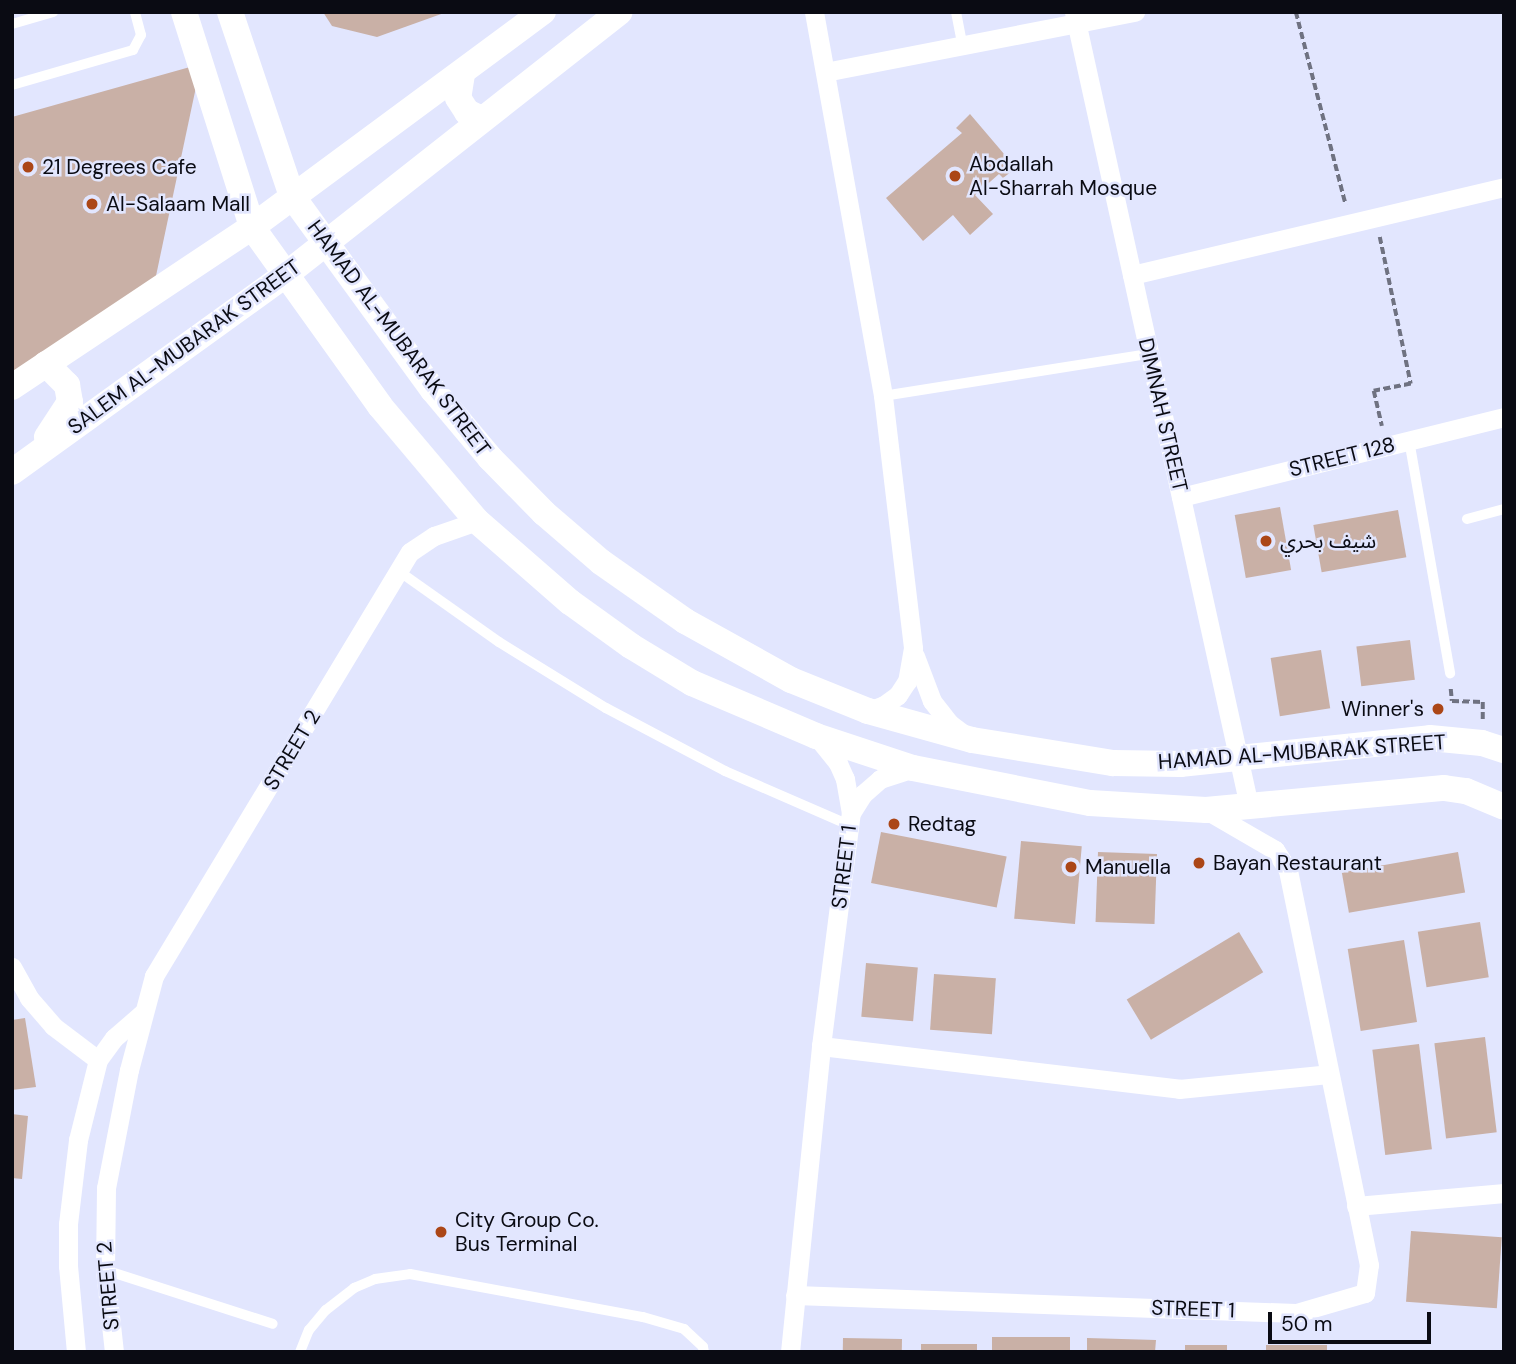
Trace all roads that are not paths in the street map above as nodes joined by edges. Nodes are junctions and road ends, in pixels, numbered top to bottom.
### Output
1 (53, 12) edge
2 (135, 12) edge
3 (184, 12) edge
4 (230, 12) edge
5 (543, 12) edge
6 (620, 12) edge
7 (814, 12) edge
8 (956, 12) edge
9 (1135, 12) edge
10 (1075, 18) edge
11 (12, 24) edge
12 (963, 47) junction
13 (825, 72) junction
14 (462, 74) junction
15 (12, 85) edge
16 (482, 118) junction
17 (1504, 187) edge
18 (292, 197) junction
19 (252, 227) junction
20 (325, 243) junction
21 (1132, 275) junction
22 (284, 276) junction
23 (1149, 354) junction
24 (46, 364) junction
25 (12, 387) edge
26 (883, 396) junction
27 (1504, 417) edge
28 (1409, 440) junction
29 (20, 466) edge
30 (1181, 497) junction
31 (1504, 509) edge
32 (1466, 519) dead end
33 (477, 522) junction
34 (400, 572) junction
35 (913, 648) junction
36 (1450, 673) road end
37 (868, 711) junction
38 (816, 736) junction
39 (972, 740) junction
40 (1493, 746) edge
41 (1239, 758) junction
42 (913, 768) junction
43 (1250, 806) junction
44 (1504, 807) edge
45 (1206, 810) junction
46 (850, 819) junction
47 (12, 967) edge
48 (142, 1014) junction
49 (821, 1046) junction
50 (98, 1060) junction
51 (1328, 1074) junction
52 (1504, 1193) edge
53 (1356, 1206) junction
54 (105, 1270) junction
55 (795, 1295) junction
56 (273, 1324) dead end
57 (76, 1352) edge
58 (114, 1352) edge
59 (300, 1352) edge
60 (704, 1352) edge
61 (790, 1352) edge

1 - 11 lane
2 - 15 lane
3 - 19 main road
4 - 18 main road, HAMAD AL-MUBARAK STREET
5 - 14 main road
6 - 16 main road, SALEM AL-MUBARAK STREET
7 - 13 street
8 - 12 lane
9 - 10 street
10 - 12 street
10 - 21 street, DIMNAH STREET
12 - 13 street
13 - 26 street
14 - 16 main road
14 - 18 main road
16 - 20 main road, SALEM AL-MUBARAK STREET
17 - 21 street
18 - 19 main road
18 - 20 main road, HAMAD AL-MUBARAK STREET
19 - 22 main road
19 - 24 main road
20 - 22 main road, SALEM AL-MUBARAK STREET
20 - 37 main road, HAMAD AL-MUBARAK STREET
21 - 23 street, DIMNAH STREET
22 - 29 main road, SALEM AL-MUBARAK STREET
22 - 33 main road
23 - 26 lane
23 - 30 street, DIMNAH STREET
24 - 25 main road
24 - 29 main road
26 - 35 street
27 - 28 street, STREET 128
28 - 30 street, STREET 128
28 - 36 lane
30 - 41 street, DIMNAH STREET
31 - 32 lane
33 - 34 street, STREET 2
33 - 38 main road
34 - 46 lane
34 - 48 street, STREET 2
35 - 37 street
35 - 39 street
37 - 39 main road, HAMAD AL-MUBARAK STREET
38 - 42 main road
38 - 46 street, STREET 1
39 - 41 main road, HAMAD AL-MUBARAK STREET
40 - 41 main road, HAMAD AL-MUBARAK STREET
41 - 43 street, DIMNAH STREET
42 - 45 main road
42 - 46 street, STREET 1
43 - 44 main road
43 - 45 main road
45 - 51 street, STREET 1
46 - 49 street, STREET 1
47 - 50 street
48 - 50 street, STREET 2
48 - 54 street, STREET 2
49 - 51 street
49 - 55 street, STREET 1
50 - 57 street, STREET 2
51 - 53 street, STREET 1
52 - 53 street
53 - 55 street, STREET 1
54 - 56 lane
54 - 58 street, STREET 2
55 - 61 street, STREET 1
59 - 60 lane

